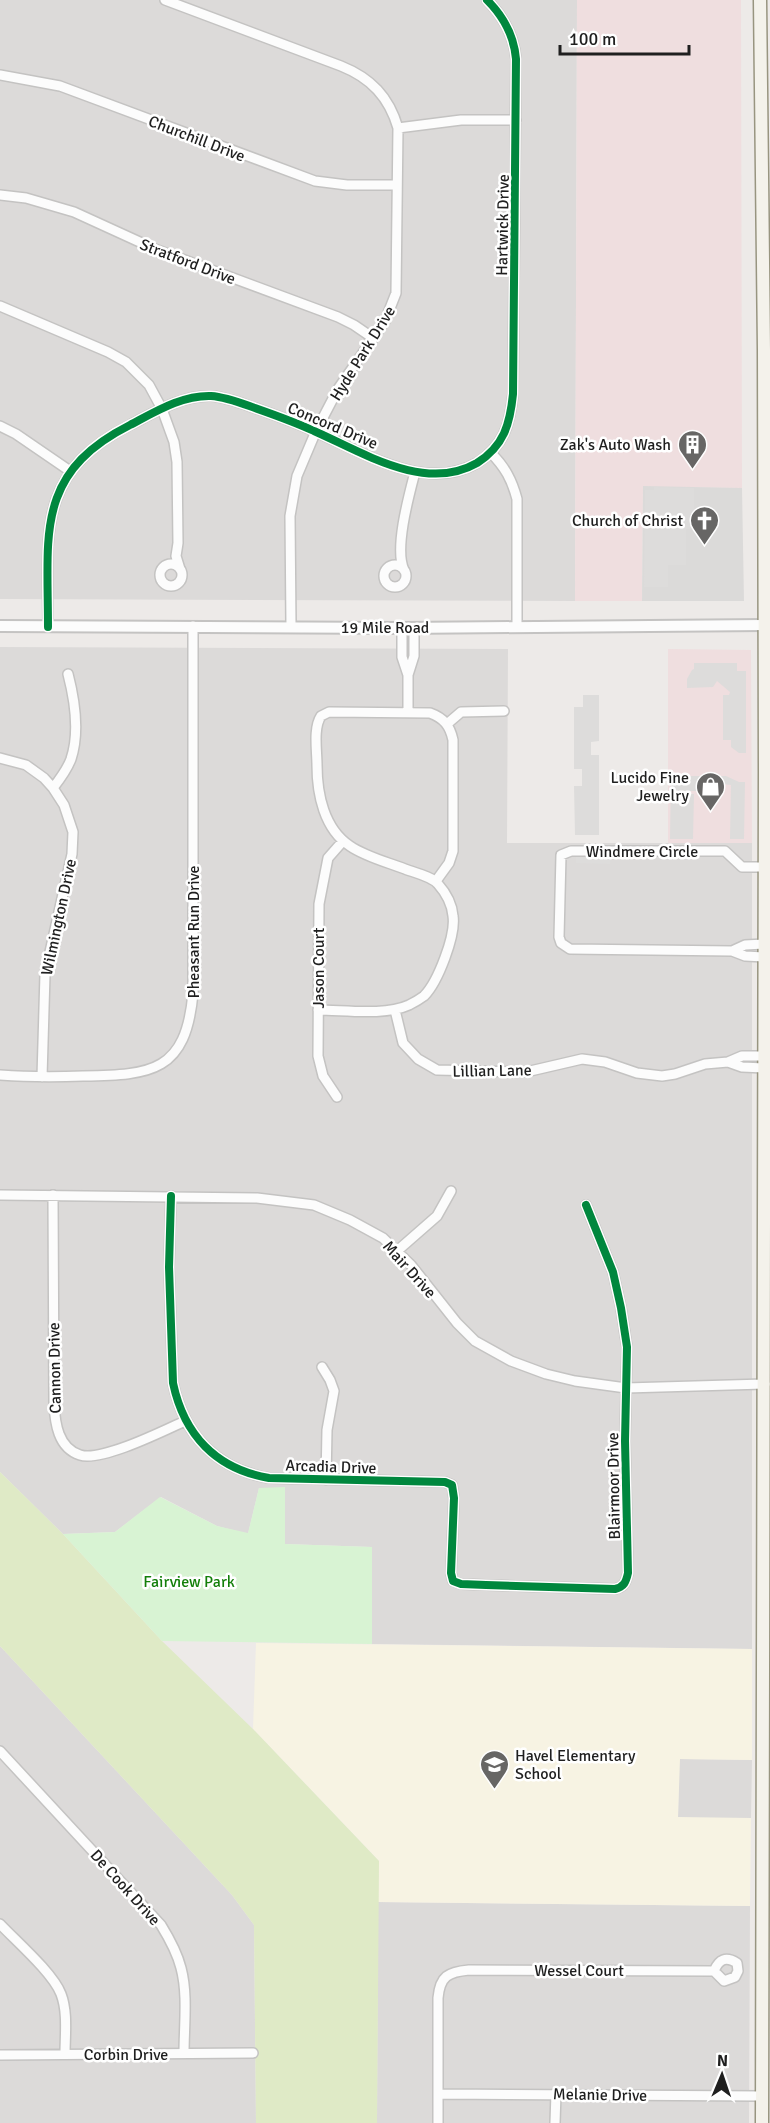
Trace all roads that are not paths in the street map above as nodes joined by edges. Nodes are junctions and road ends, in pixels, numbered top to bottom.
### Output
1 (165, 0) edge
2 (488, 0) edge
3 (760, 0) edge
4 (0, 75) edge
5 (762, 77) junction
6 (770, 90) edge
7 (516, 120) junction
8 (398, 128) junction
9 (398, 185) junction
10 (0, 195) edge
11 (0, 306) edge
12 (373, 338) junction
13 (767, 373) edge
14 (162, 409) junction
15 (0, 426) edge
16 (316, 431) junction
17 (491, 453) junction
18 (70, 471) junction
19 (415, 472) junction
20 (176, 556) junction
21 (400, 557) junction
22 (167, 565) junction
23 (391, 566) junction
24 (180, 569) junction
25 (404, 570) junction
26 (767, 625) edge
27 (0, 626) edge
28 (193, 626) junction
29 (291, 626) junction
30 (48, 627) junction
31 (517, 627) junction
32 (402, 628) junction
33 (414, 628) junction
34 (68, 675) dead end
35 (408, 675) junction
36 (504, 711) dead end
37 (408, 712) junction
38 (447, 724) junction
39 (0, 758) edge
40 (53, 788) junction
41 (767, 833) edge
42 (343, 841) junction
43 (764, 867) junction
44 (436, 881) junction
45 (764, 951) junction
46 (767, 984) edge
47 (318, 1010) junction
48 (395, 1010) junction
49 (765, 1062) junction
50 (0, 1075) edge
51 (42, 1077) junction
52 (338, 1097) dead end
53 (451, 1191) dead end
54 (0, 1195) edge
55 (53, 1195) junction
56 (171, 1196) junction
57 (586, 1205) dead end
58 (397, 1251) junction
59 (322, 1367) dead end
60 (765, 1384) junction
61 (626, 1388) junction
62 (185, 1422) junction
63 (326, 1480) junction
64 (764, 1537) junction
65 (770, 1549) edge
66 (625, 1583) joint
67 (767, 1675) edge
68 (0, 1751) edge
69 (0, 1924) edge
70 (714, 1971) dead end
71 (253, 2053) dead end
72 (65, 2054) junction
73 (184, 2054) junction
74 (0, 2055) edge
75 (439, 2094) junction
76 (556, 2094) junction
77 (762, 2096) junction
78 (438, 2123) edge
79 (555, 2123) edge
80 (762, 2123) edge

1 - 8 street, Hyde Park Drive
2 - 7 street, Hartwick Drive
3 - 5 main road
4 - 9 street, Churchill Drive
5 - 6 main road
5 - 13 main road
7 - 8 street
7 - 17 street, Hartwick Drive
8 - 9 street, Hyde Park Drive
9 - 12 street, Hyde Park Drive
10 - 12 street, Stratford Drive
11 - 14 street
12 - 16 street, Hyde Park Drive
13 - 26 main road
14 - 16 street, Concord Drive
14 - 18 street, Concord Drive
14 - 20 street
15 - 18 street
16 - 19 street, Concord Drive
16 - 29 street, Hyde Park Drive
17 - 19 street, Concord Drive
17 - 31 street
18 - 30 street, Concord Drive
19 - 21 street
20 - 22 street
20 - 24 street
21 - 23 street
21 - 25 street
22 - 24 street
22 - 24 street
23 - 25 street
23 - 25 street
26 - 31 street, 19 Mile Road
26 - 41 main road
27 - 30 street, 19 Mile Road
28 - 29 street, 19 Mile Road
28 - 30 street, 19 Mile Road
28 - 51 street, Pheasant Run Drive
29 - 32 street, 19 Mile Road
31 - 33 street, 19 Mile Road
32 - 33 street, 19 Mile Road
32 - 35 street
33 - 35 street
34 - 40 street
35 - 37 street
36 - 38 street
37 - 38 street
37 - 42 street
38 - 44 street
39 - 40 street, Wilmington Drive
40 - 51 street, Wilmington Drive
41 - 43 main road
42 - 44 street
42 - 47 street, Jason Court
43 - 45 main road
43 - 45 street, Windmere Circle
44 - 48 street
45 - 46 main road
46 - 49 main road
47 - 48 street
47 - 52 street, Jason Court
48 - 49 street, Lillian Lane
49 - 60 main road
50 - 51 street, Pheasant Run Drive
53 - 58 street
54 - 55 street, Mair Drive
55 - 56 street, Mair Drive
55 - 62 street, Cannon Drive
56 - 58 street, Mair Drive
56 - 62 street, Arcadia Drive
57 - 61 street, Blairmoor Drive
58 - 61 street, Mair Drive
59 - 63 street
60 - 61 street, Mair Drive
60 - 64 main road
61 - 66 street, Blairmoor Drive
62 - 63 street, Arcadia Drive
63 - 66 street, Arcadia Drive
64 - 65 main road
64 - 67 main road
67 - 77 main road
68 - 73 street, De Cook Drive
69 - 72 street
70 - 75 street, Wessel Court
71 - 73 street, Corbin Drive
72 - 73 street, Corbin Drive
72 - 74 street, Corbin Drive
75 - 76 street, Melanie Drive
75 - 78 street
76 - 77 street, Melanie Drive
76 - 79 street
77 - 80 main road

